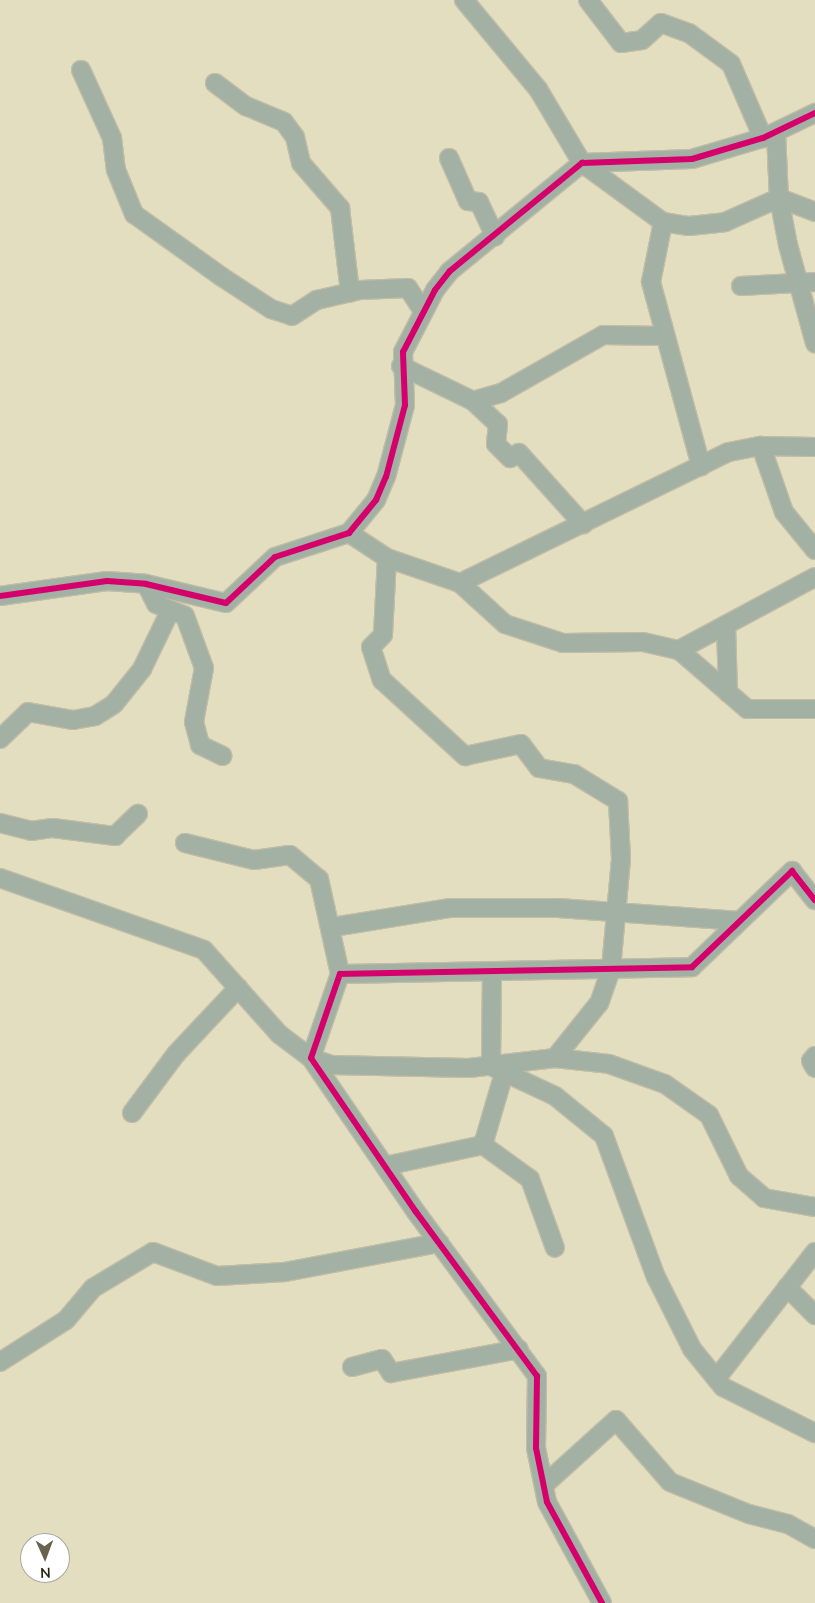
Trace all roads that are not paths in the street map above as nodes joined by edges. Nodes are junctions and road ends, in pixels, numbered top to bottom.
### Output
1 (464, 0) edge
2 (588, 0) edge
3 (82, 70) dead end
4 (215, 83) dead end
5 (815, 114) edge
6 (769, 136) junction
7 (449, 158) dead end
8 (582, 163) junction
9 (779, 198) junction
10 (815, 212) edge
11 (663, 222) junction
12 (495, 237) junction
13 (807, 283) edge
14 (741, 286) dead end
15 (350, 292) junction
16 (423, 311) junction
17 (663, 336) junction
18 (815, 342) edge
19 (401, 366) junction
20 (473, 401) junction
21 (761, 446) junction
22 (815, 447) edge
23 (701, 466) junction
24 (583, 524) junction
25 (349, 533) junction
26 (815, 550) edge
27 (387, 558) junction
28 (815, 577) edge
29 (460, 582) junction
30 (146, 584) junction
31 (0, 596) edge
32 (170, 611) junction
33 (726, 625) junction
34 (679, 650) junction
35 (728, 693) junction
36 (815, 709) edge
37 (0, 739) edge
38 (223, 756) dead end
39 (138, 814) dead end
40 (0, 823) edge
41 (185, 843) dead end
42 (0, 878) edge
43 (815, 900) edge
44 (616, 911) junction
45 (740, 921) junction
46 (333, 927) junction
47 (611, 969) junction
48 (492, 971) junction
49 (340, 974) junction
50 (238, 988) junction
51 (815, 1056) edge
52 (311, 1058) junction
53 (556, 1058) junction
54 (815, 1068) edge
55 (497, 1069) junction
56 (132, 1113) dead end
57 (484, 1145) junction
58 (385, 1166) junction
59 (815, 1208) edge
60 (439, 1243) junction
61 (555, 1248) dead end
62 (815, 1252) edge
63 (787, 1287) junction
64 (815, 1315) edge
65 (518, 1349) junction
66 (0, 1362) edge
67 (352, 1367) dead end
68 (716, 1379) junction
69 (815, 1433) edge
70 (544, 1485) junction
71 (815, 1539) edge
72 (602, 1603) edge

1 - 8 street
2 - 6 street
3 - 15 street
4 - 15 street
5 - 6 street
6 - 8 street
6 - 9 street
7 - 12 street
8 - 11 street
8 - 12 street
9 - 10 street
9 - 11 street
9 - 13 street
11 - 17 street
12 - 16 street
13 - 14 street
13 - 18 street
15 - 16 street
16 - 19 street
17 - 20 street
17 - 23 street
19 - 20 street
19 - 25 street
20 - 24 street
21 - 22 street
21 - 23 street
21 - 26 street
23 - 24 street
24 - 29 street
25 - 27 street
25 - 30 street
27 - 29 street
27 - 44 street
28 - 33 street
29 - 34 street
30 - 31 street
30 - 32 street
32 - 37 street
32 - 38 street
33 - 34 street
33 - 35 street
34 - 35 street
35 - 36 street
39 - 40 street
41 - 46 street
42 - 50 street
43 - 45 street
44 - 45 street
44 - 46 street
44 - 47 street
45 - 47 street
46 - 49 street
47 - 48 street
47 - 53 street
48 - 49 street
48 - 55 street
49 - 52 street
50 - 52 street
50 - 56 street
51 - 54 street
52 - 55 street
52 - 58 street
53 - 55 street
53 - 59 street
55 - 57 street
55 - 68 street
57 - 58 street
57 - 61 street
58 - 60 street
60 - 65 street
60 - 66 street
62 - 63 street
63 - 64 street
63 - 68 street
65 - 67 street
65 - 70 street
68 - 69 street
70 - 71 street
70 - 72 street

